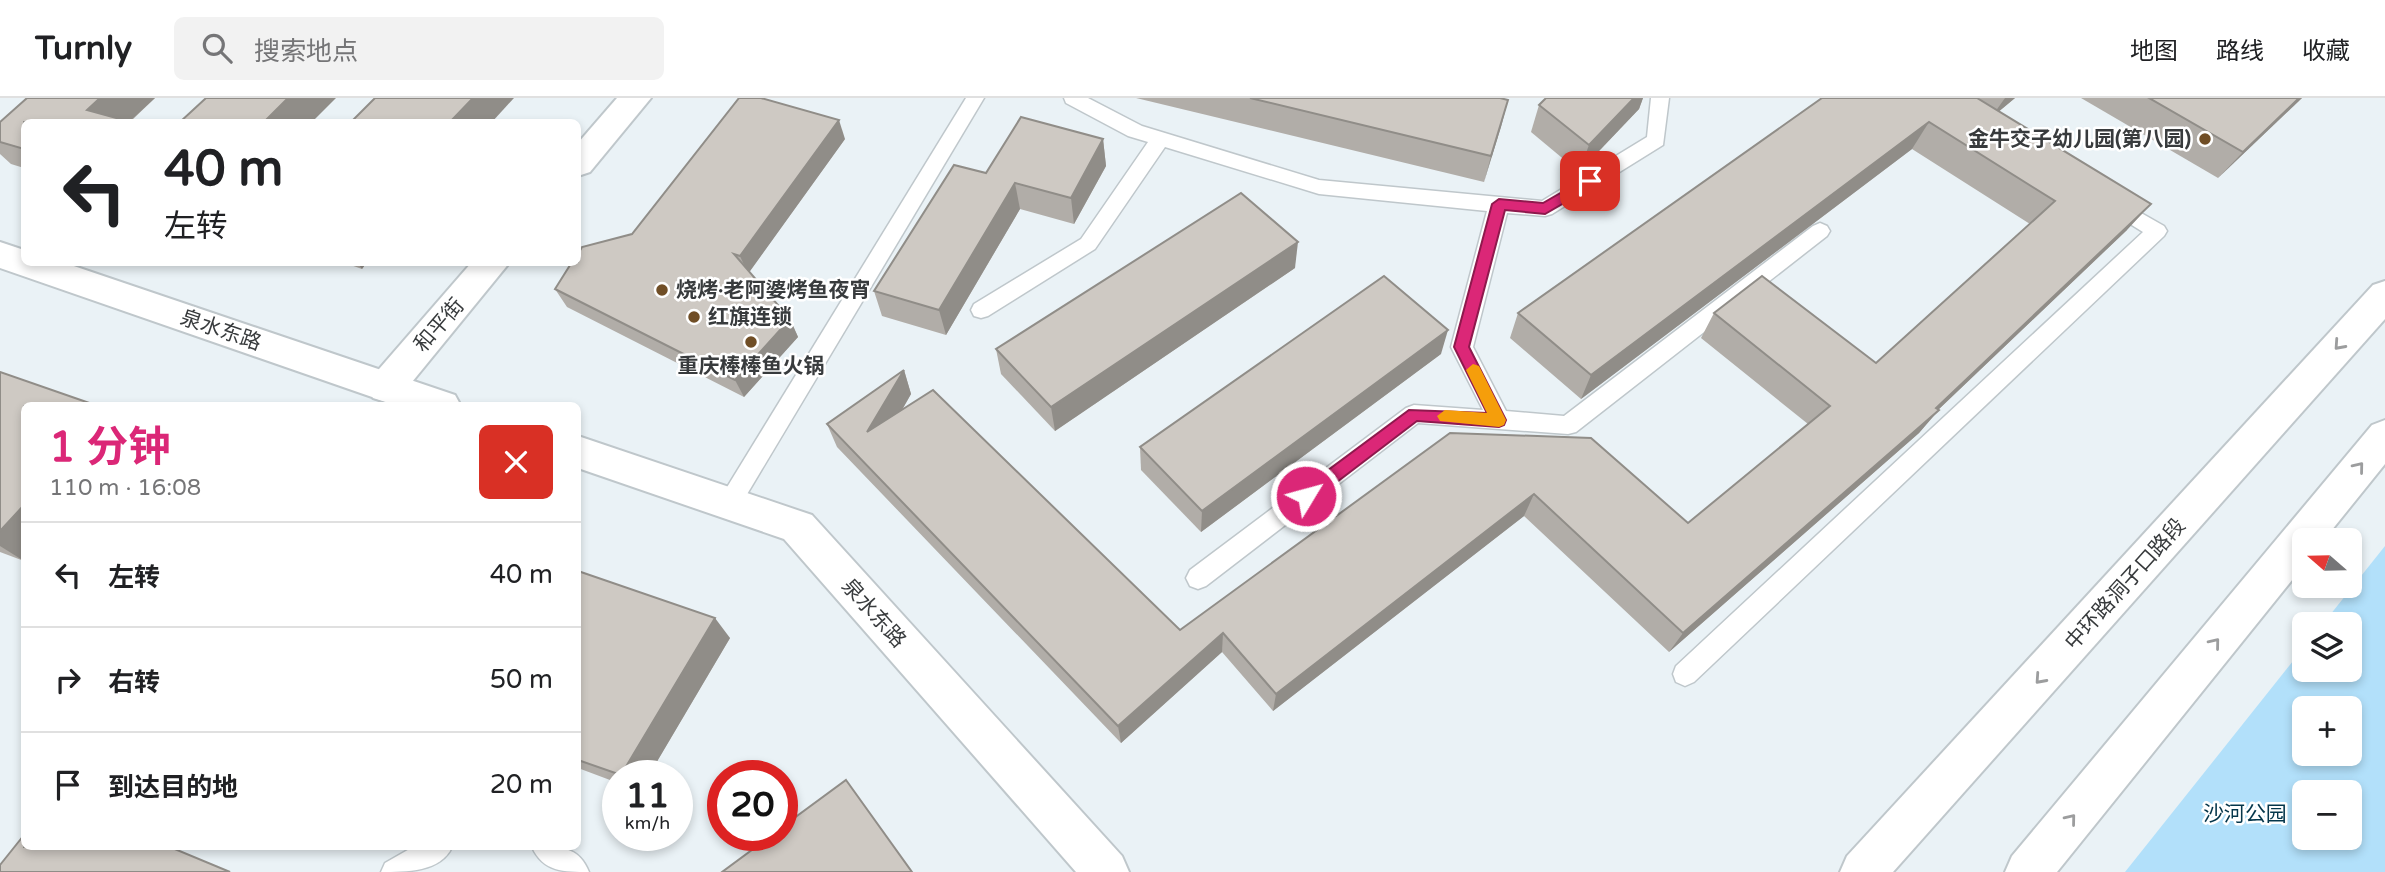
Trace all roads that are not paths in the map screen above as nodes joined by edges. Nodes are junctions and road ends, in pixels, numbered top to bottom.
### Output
1 (635, 98) edge
2 (975, 98) edge
3 (1073, 98) edge
4 (1660, 98) edge
5 (1161, 138) junction
6 (581, 161) edge
7 (2099, 196) edge
8 (1499, 204) junction
9 (1820, 230) edge
10 (0, 255) edge
11 (21, 262) edge
12 (32, 266) edge
13 (490, 266) edge
14 (2385, 295) edge
15 (981, 310) dead end
16 (386, 387) junction
17 (430, 402) edge
18 (1499, 420) junction
19 (2385, 436) edge
20 (581, 453) edge
21 (729, 504) junction
22 (1198, 578) dead end
23 (1685, 674) dead end
24 (434, 850) edge
25 (549, 850) edge
26 (394, 872) edge
27 (576, 872) edge
28 (1106, 872) edge
29 (1863, 872) edge
30 (2028, 872) edge

1 - 6 main road
2 - 21 lane
3 - 5 lane
4 - 8 lane
5 - 8 lane
5 - 15 lane
7 - 23 lane
8 - 18 lane
9 - 18 lane
10 - 11 main road, 泉水东路
12 - 16 main road, 泉水东路
13 - 16 main road, 和平街
14 -> 29 main road, 中环路洞子口路段
16 - 17 main road, 泉水东路
18 - 22 lane
30 -> 19 main road
20 - 21 main road, 泉水东路
21 - 28 main road, 泉水东路
24 - 26 lane
25 - 27 lane

